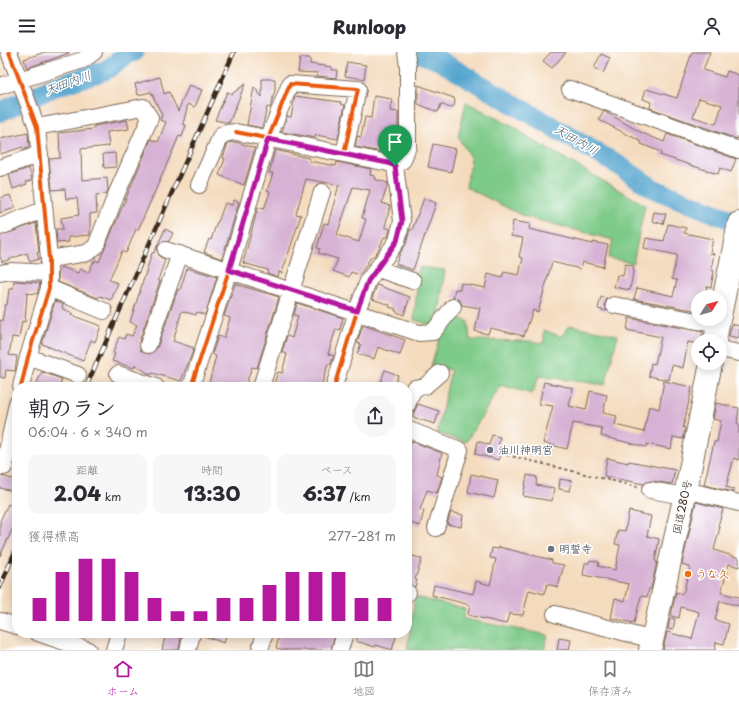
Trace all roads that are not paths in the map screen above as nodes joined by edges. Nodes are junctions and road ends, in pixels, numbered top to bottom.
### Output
1 (9, 52) edge
2 (94, 52) edge
3 (407, 59) edge
4 (20, 81) junction
5 (0, 86) edge
6 (570, 89) dead end
7 (36, 122) junction
8 (268, 139) junction
9 (739, 150) edge
10 (40, 154) junction
11 (344, 154) junction
12 (395, 166) junction
13 (0, 168) edge
14 (199, 185) dead end
15 (322, 192) dead end
16 (43, 210) junction
17 (0, 227) edge
18 (738, 229) edge
19 (378, 269) junction
20 (229, 270) junction
21 (0, 273) edge
22 (49, 274) junction
23 (413, 281) dead end
24 (725, 290) edge
25 (291, 291) junction
26 (614, 305) dead end
27 (453, 307) dead end
28 (104, 311) dead end
29 (357, 311) junction
30 (691, 320) edge
31 (148, 345) dead end
32 (727, 350) edge
33 (739, 353) edge
34 (28, 357) junction
35 (710, 370) edge
36 (440, 373) dead end
37 (118, 374) dead end
38 (78, 375) dead end
39 (22, 382) edge
40 (141, 382) edge
41 (193, 382) edge
42 (263, 382) edge
43 (336, 382) edge
44 (412, 393) edge
45 (12, 428) edge
46 (412, 431) edge
47 (0, 467) edge
48 (650, 490) road end
49 (685, 493) junction
50 (739, 503) edge
51 (436, 528) dead end
52 (555, 614) dead end
53 (0, 621) edge
54 (12, 625) edge
55 (53, 638) edge
56 (118, 638) edge
57 (191, 638) edge
58 (264, 638) edge
59 (344, 638) edge
60 (652, 645) edge
61 (88, 650) edge
62 (114, 650) edge
63 (188, 650) edge
64 (260, 650) edge
65 (341, 650) edge

1 - 4 street
2 - 4 street
3 - 12 street
4 - 5 street
4 - 7 street
6 - 9 street
7 - 10 street
7 - 22 street
8 - 11 street
8 - 11 street
8 - 14 street
8 - 20 street
10 - 13 street
10 - 16 street
11 - 12 street
12 - 19 street
15 - 25 street
16 - 17 street
16 - 22 street
18 - 24 highway
19 - 23 street
19 - 29 street
20 - 25 street
20 - 31 street
20 - 41 street
21 - 22 street
22 - 28 street
22 - 34 street
25 - 29 street
25 - 42 street
26 - 30 street
27 - 29 street
29 - 43 street
32 - 33 street
34 - 38 street
34 - 39 street
35 - 49 highway, 国道280号
36 - 44 street
37 - 40 street
45 - 47 street
46 - 51 street
48 - 49 street
49 - 50 street
49 - 60 highway, 国道280号
52 - 60 street
53 - 54 street
55 - 61 street
56 - 62 street
57 - 63 street
58 - 64 street
59 - 65 street

